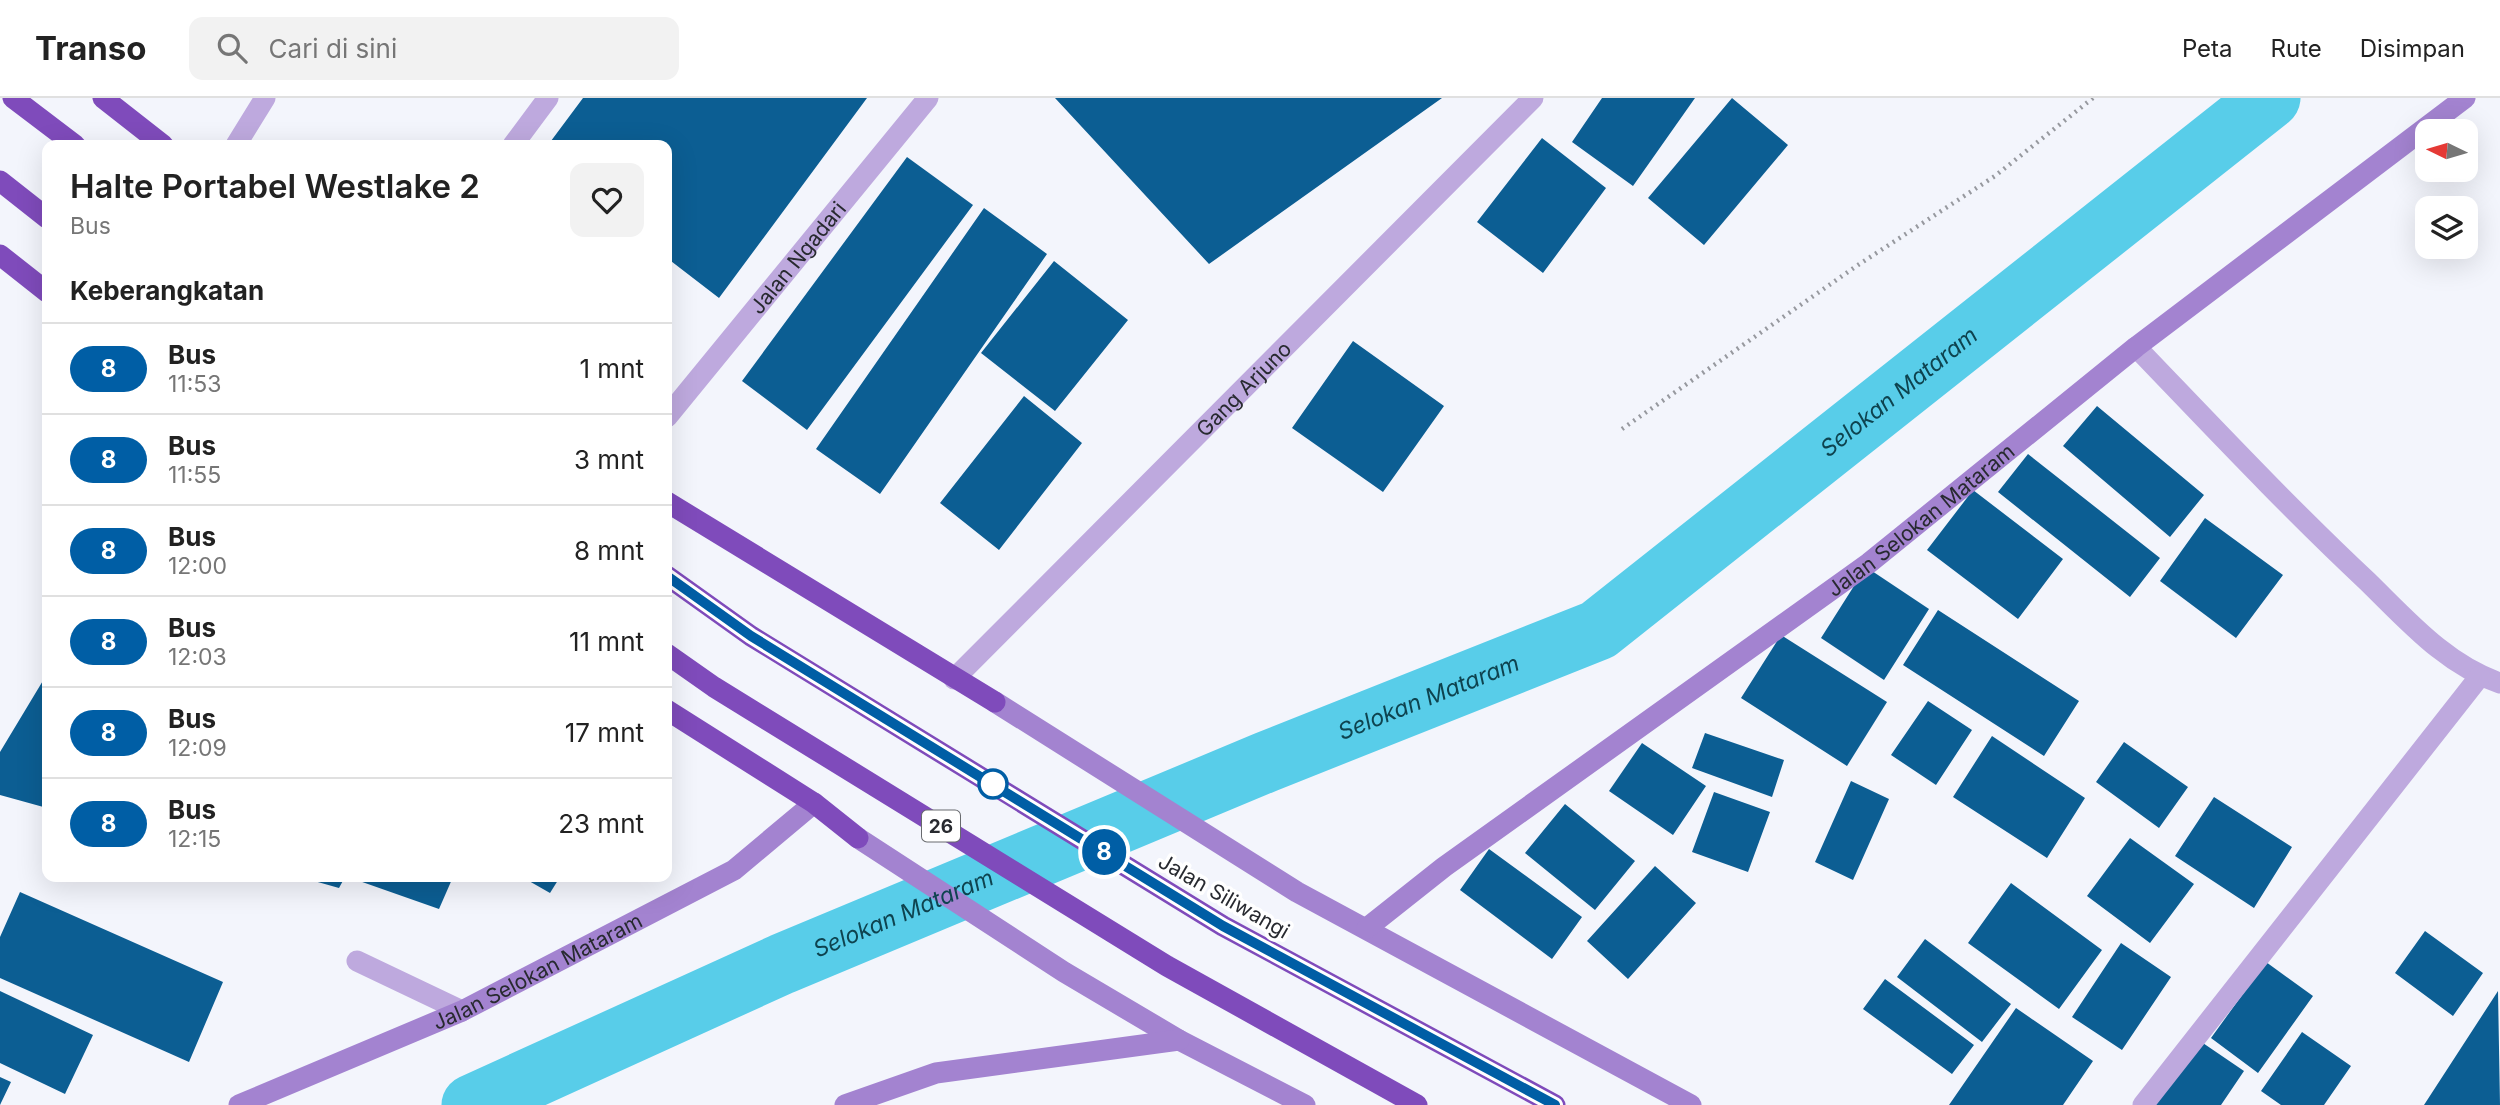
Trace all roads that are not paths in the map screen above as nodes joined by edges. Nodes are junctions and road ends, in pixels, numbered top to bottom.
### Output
1 (13, 98) edge
2 (103, 98) edge
3 (265, 98) edge
4 (548, 98) edge
5 (928, 98) edge
6 (1533, 98) edge
7 (2465, 98) edge
8 (68, 140) edge
9 (157, 140) edge
10 (239, 140) edge
11 (517, 140) edge
12 (0, 181) edge
13 (42, 214) edge
14 (0, 255) edge
15 (42, 288) edge
16 (2136, 347) junction
17 (672, 410) edge
18 (672, 505) edge
19 (672, 580) edge
20 (672, 657) edge
21 (954, 678) junction
22 (2490, 680) edge
23 (995, 702) joint
24 (672, 713) edge
25 (814, 803) junction
26 (858, 838) joint
27 (1367, 928) junction
28 (357, 961) dead end
29 (462, 1010) junction
30 (1179, 1040) junction
31 (239, 1105) edge
32 (845, 1105) edge
33 (1305, 1105) edge
34 (1417, 1105) edge
35 (1555, 1105) edge
36 (1691, 1105) edge
37 (2143, 1105) edge

1 - 8 highway
2 - 9 highway
3 - 10 street
4 - 11 street
5 - 17 street, Jalan Ngadari
6 - 21 street, Gang Arjuno
7 - 16 street, Jalan Selokan Mataram
12 - 13 highway
14 - 15 highway
16 - 22 street
16 - 27 street, Jalan Selokan Mataram
18 - 21 highway
19 - 35 highway, Jalan Siliwangi
20 - 34 highway, 26
21 - 23 highway
22 - 37 street
23 - 27 street
24 - 25 highway
25 - 26 highway
25 - 29 street, Jalan Selokan Mataram
26 - 30 street
27 - 36 street
28 - 29 street
29 - 31 street, Jalan Selokan Mataram
30 - 32 street
30 - 33 street

